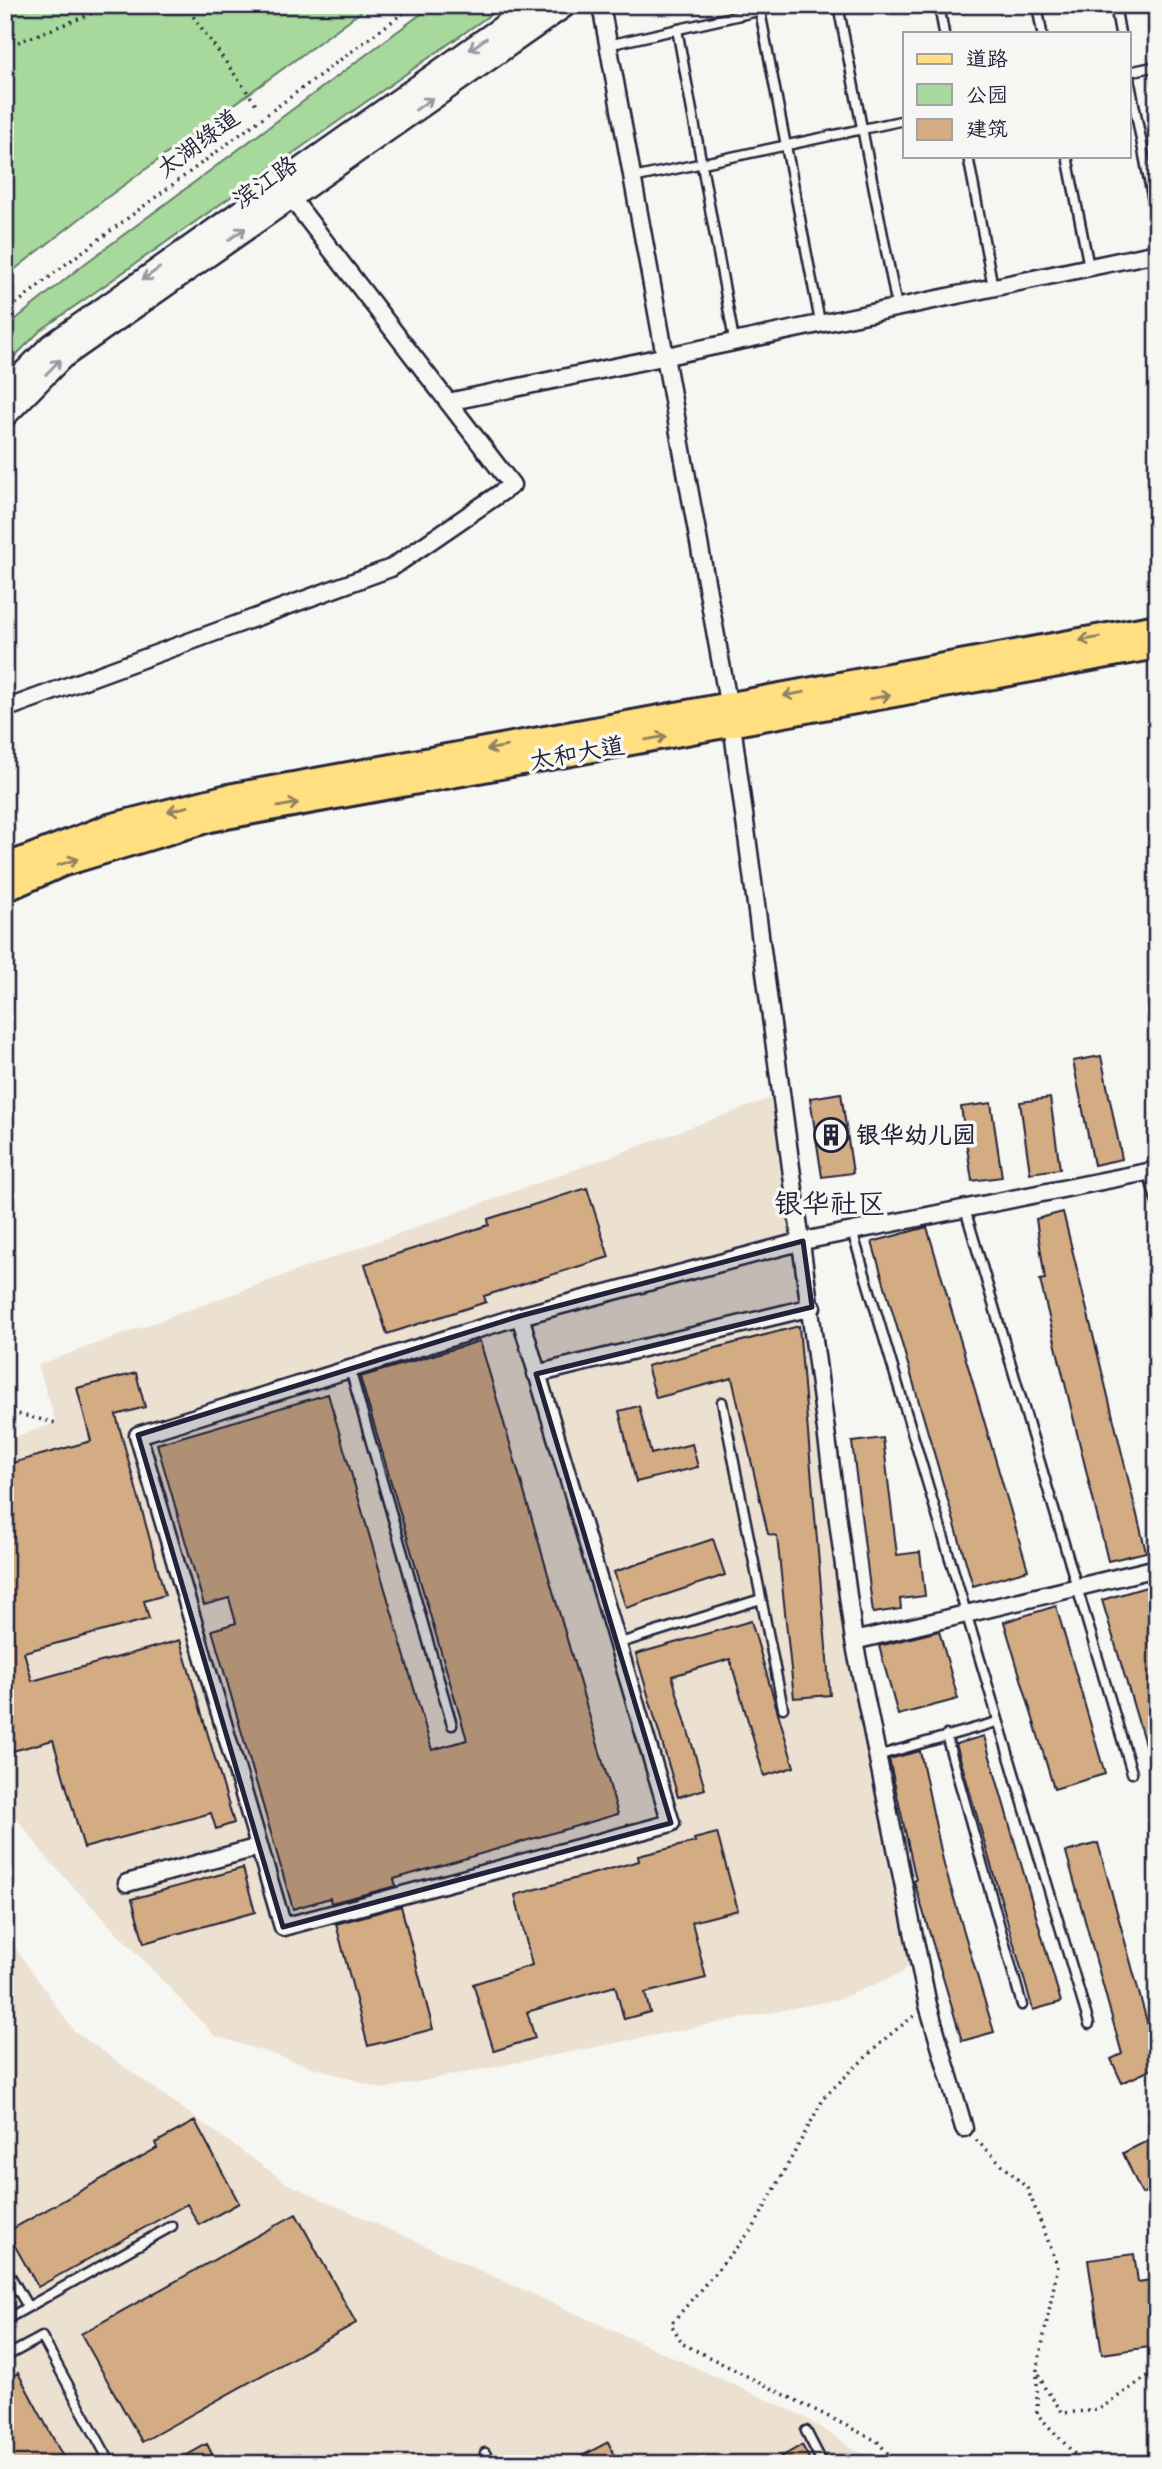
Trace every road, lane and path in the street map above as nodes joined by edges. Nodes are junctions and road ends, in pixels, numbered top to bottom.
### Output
1 (104, 5) edge
2 (185, 5) edge
3 (414, 5) edge
4 (533, 5) edge
5 (566, 5) edge
6 (601, 5) edge
7 (785, 5) edge
8 (838, 5) edge
9 (939, 5) edge
10 (1037, 5) edge
11 (1115, 5) edge
12 (760, 11) junction
13 (677, 29) junction
14 (944, 32) edge
15 (1042, 32) edge
16 (1120, 32) edge
17 (608, 45) junction
18 (5, 47) edge
19 (1157, 66) edge
20 (1130, 72) edge
21 (1130, 83) edge
22 (258, 107) dead end
23 (903, 120) edge
24 (863, 129) junction
25 (786, 145) junction
26 (968, 158) edge
27 (1066, 158) edge
28 (702, 163) junction
29 (633, 178) junction
30 (285, 189) junction
31 (1157, 222) edge
32 (1157, 253) edge
33 (1089, 267) junction
34 (993, 287) junction
35 (897, 307) junction
36 (5, 313) edge
37 (820, 322) junction
38 (734, 340) junction
39 (665, 355) junction
40 (5, 391) edge
41 (448, 402) junction
42 (5, 416) edge
43 (1157, 627) edge
44 (1157, 646) edge
45 (5, 709) edge
46 (730, 715) junction
47 (5, 867) edge
48 (5, 889) edge
49 (1152, 1171) edge
50 (1157, 1203) edge
51 (965, 1209) junction
52 (852, 1231) junction
53 (803, 1241) junction
54 (812, 1307) junction
55 (520, 1316) junction
56 (350, 1370) junction
57 (536, 1374) junction
58 (722, 1402) dead end
59 (5, 1411) edge
60 (56, 1423) dead end
61 (1157, 1568) edge
62 (1078, 1585) junction
63 (761, 1599) junction
64 (964, 1614) junction
65 (854, 1641) junction
66 (617, 1644) junction
67 (783, 1708) dead end
68 (997, 1722) junction
69 (452, 1725) dead end
70 (946, 1735) junction
71 (877, 1756) junction
72 (1132, 1773) dead end
73 (259, 1847) junction
74 (127, 1883) dead end
75 (1022, 2004) dead end
76 (928, 2005) junction
77 (1089, 2024) dead end
78 (964, 2128) joint
79 (172, 2226) dead end
80 (5, 2267) edge
81 (27, 2307) junction
82 (5, 2320) edge
83 (5, 2357) edge
84 (1037, 2370) junction
85 (1157, 2370) edge
86 (806, 2431) dead end
87 (485, 2454) dead end
88 (111, 2464) edge
89 (491, 2464) edge
90 (823, 2464) edge
91 (897, 2464) edge
92 (1084, 2464) edge

1 - 18 path
2 - 22 path
3 - 36 path, 太湖绿道
4 -> 30 street
30 -> 5 street, 滨江路
6 - 17 street
7 - 12 lane
8 - 24 lane
9 - 14 lane
10 - 15 lane
11 - 16 lane
12 - 13 lane
12 - 25 lane
13 - 17 lane
13 - 28 lane
17 - 29 street
19 - 20 lane
21 - 31 lane
23 - 24 lane
24 - 25 lane
24 - 35 lane
25 - 28 lane
25 - 37 lane
26 - 34 lane
27 - 33 lane
28 - 29 lane
28 - 38 lane
29 - 39 street
30 -> 40 street
30 - 41 street
42 -> 30 street, 滨江路
32 - 33 street
33 - 34 street
34 - 35 street
35 - 37 street
37 - 38 street
38 - 39 street
39 - 41 street
39 - 46 street
41 - 45 street
43 -> 46 main road, 太和大道
46 -> 44 main road, 太和大道
46 -> 47 main road, 太和大道
48 -> 46 main road, 太和大道
46 - 53 street
49 - 50 lane
49 - 51 street
51 - 52 street
51 - 62 lane
52 - 53 street
52 - 64 lane
53 - 54 street
53 - 55 street
54 - 57 street
54 - 65 street
55 - 56 street
55 - 57 street
56 - 69 lane
56 - 73 street
57 - 66 street
58 - 63 lane
59 - 60 path
61 - 62 street
62 - 64 street
62 - 72 lane
63 - 66 lane
63 - 67 lane
64 - 65 street
64 - 68 lane
65 - 71 street
66 - 73 street
68 - 70 lane
68 - 77 lane
70 - 71 lane
70 - 75 lane
71 - 76 street
73 - 74 street
76 - 78 street
76 - 91 path
78 - 84 path
79 - 81 lane
80 - 81 lane
81 - 82 lane
83 - 88 lane
84 - 85 path
84 - 92 path
86 - 90 lane
87 - 89 lane

